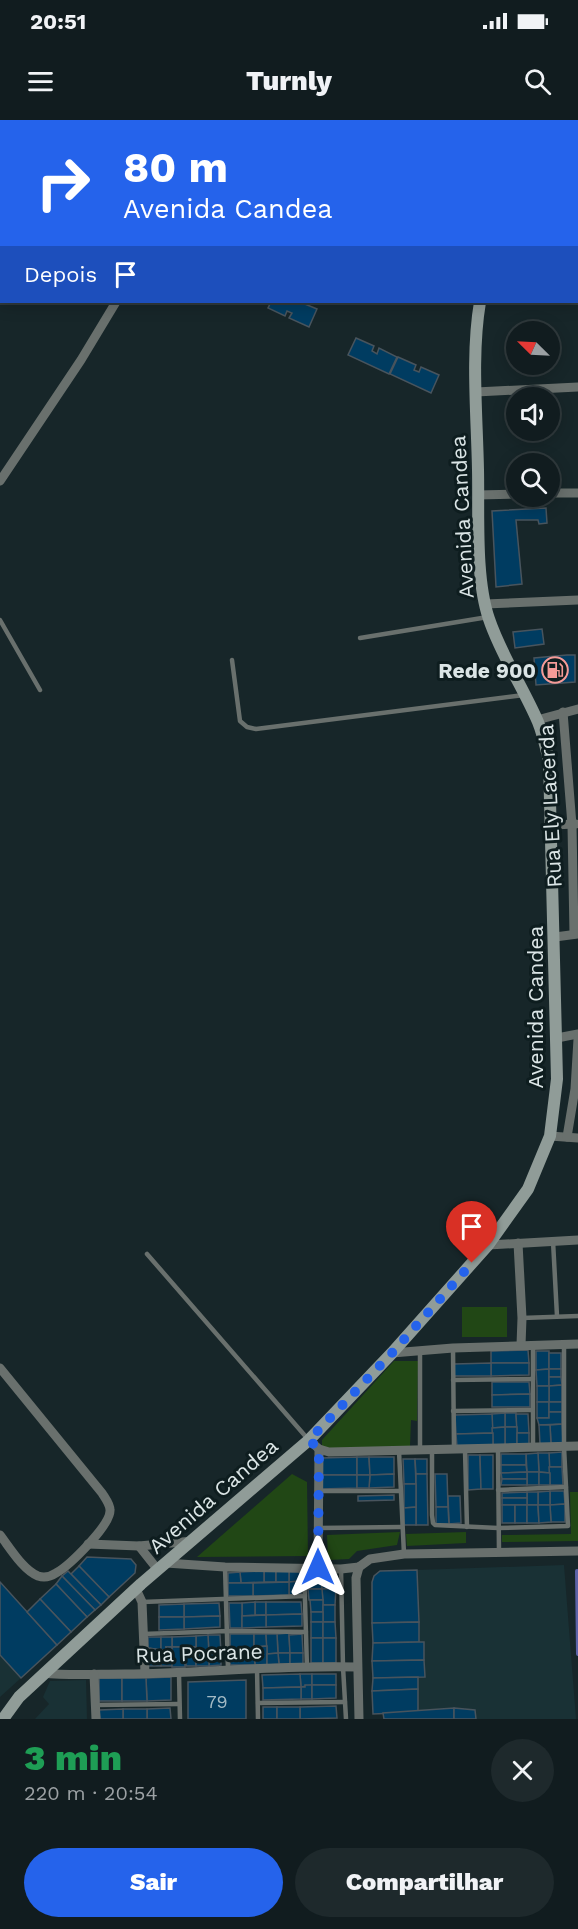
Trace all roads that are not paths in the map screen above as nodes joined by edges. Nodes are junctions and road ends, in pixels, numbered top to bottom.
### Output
1 (115, 303) edge
2 (480, 303) edge
3 (578, 387) edge
4 (476, 392) junction
5 (0, 481) edge
6 (560, 493) edge
7 (578, 493) edge
8 (506, 494) edge
9 (478, 495) junction
10 (578, 600) edge
11 (485, 604) junction
12 (488, 617) junction
13 (0, 620) edge
14 (360, 638) dead end
15 (232, 660) dead end
16 (40, 690) dead end
17 (524, 695) junction
18 (578, 709) edge
19 (563, 712) junction
20 (537, 720) junction
21 (575, 824) edge
22 (551, 825) junction
23 (575, 857) edge
24 (575, 889) edge
25 (576, 934) edge
26 (555, 937) junction
27 (578, 1034) edge
28 (556, 1038) junction
29 (578, 1039) edge
30 (550, 1136) junction
31 (567, 1137) junction
32 (578, 1138) edge
33 (578, 1240) edge
34 (553, 1241) junction
35 (518, 1243) junction
36 (488, 1245) junction
37 (147, 1254) dead end
38 (557, 1316) junction
39 (578, 1316) edge
40 (522, 1318) junction
41 (564, 1344) junction
42 (578, 1344) edge
43 (521, 1345) junction
44 (533, 1345) junction
45 (453, 1348) junction
46 (420, 1351) junction
47 (392, 1353) junction
48 (0, 1368) edge
49 (533, 1379) junction
50 (453, 1380) junction
51 (532, 1410) junction
52 (453, 1412) junction
53 (309, 1440) junction
54 (578, 1446) edge
55 (564, 1447) junction
56 (533, 1448) junction
57 (319, 1449) junction
58 (420, 1450) junction
59 (432, 1450) junction
60 (454, 1450) junction
61 (465, 1450) junction
62 (498, 1450) junction
63 (399, 1451) junction
64 (566, 1486) junction
65 (498, 1490) junction
66 (319, 1491) junction
67 (400, 1491) junction
68 (402, 1527) junction
69 (467, 1527) junction
70 (318, 1528) junction
71 (498, 1528) junction
72 (0, 1535) edge
73 (193, 1540) junction
74 (88, 1544) junction
75 (139, 1546) junction
76 (578, 1551) edge
77 (499, 1553) junction
78 (404, 1554) junction
79 (162, 1566) junction
80 (225, 1567) junction
81 (304, 1567) junction
82 (318, 1567) junction
83 (359, 1567) junction
84 (341, 1569) junction
85 (136, 1589) junction
86 (305, 1596) junction
87 (226, 1598) junction
88 (142, 1602) junction
89 (229, 1631) junction
90 (306, 1632) junction
91 (143, 1634) junction
92 (343, 1667) junction
93 (357, 1667) junction
94 (307, 1668) junction
95 (257, 1669) junction
96 (228, 1670) junction
97 (145, 1673) junction
98 (43, 1674) junction
99 (94, 1674) junction
100 (178, 1674) junction
101 (345, 1702) junction
102 (258, 1703) junction
103 (179, 1704) junction
104 (95, 1705) junction
105 (3, 1719) edge
106 (96, 1719) edge
107 (180, 1719) edge
108 (258, 1719) edge
109 (346, 1719) edge
110 (359, 1719) edge

1 - 5 street
2 - 4 main road, Avenida Candea
3 - 4 street
4 - 9 main road, Avenida Candea
6 - 7 street
8 - 9 street
9 - 11 main road, Avenida Candea
10 - 11 street
11 - 12 main road, Avenida Candea
12 - 14 lane
12 - 17 main road, Avenida Candea
13 - 16 lane
15 - 17 lane
17 - 20 main road, Avenida Candea
18 - 19 street
19 - 20 street
19 - 21 street, Rua Ely Lacerda
20 - 22 main road, Avenida Candea
21 - 22 street
21 - 23 street, Rua Ely Lacerda
22 - 26 main road, Avenida Candea
23 - 24 street, Rua Ely Lacerda
24 - 25 street, Rua Ely Lacerda
25 - 26 street
26 - 28 main road, Avenida Candea
27 - 28 street
28 - 30 main road, Avenida Candea
29 - 31 street
30 - 31 street
30 - 36 main road, Avenida Candea
31 - 32 street
33 - 34 street
34 - 35 street
34 - 38 lane
35 - 36 street
35 - 40 street
36 - 47 main road, Avenida Candea
37 - 53 lane
38 - 39 lane
38 - 40 lane
40 - 43 street
41 - 42 street
41 - 44 street
41 - 55 lane
43 - 44 street
43 - 45 street
44 - 49 lane
45 - 46 street
45 - 50 lane
46 - 47 street
46 - 58 lane
47 - 53 main road, Avenida Candea
48 - 74 street
49 - 50 lane
49 - 51 lane
50 - 52 lane
51 - 52 lane
51 - 56 lane
52 - 60 lane
53 - 57 street
53 - 73 main road, Avenida Candea
54 - 55 street
55 - 56 street
55 - 64 lane
56 - 62 street
57 - 63 street
57 - 66 street
58 - 59 street
58 - 63 street
59 - 60 street
59 - 69 lane
60 - 61 street
61 - 62 street
61 - 69 lane
62 - 65 lane
63 - 67 lane
64 - 65 lane
64 - 71 lane
65 - 71 lane
66 - 67 lane
66 - 70 street
67 - 68 lane
68 - 70 lane
68 - 78 lane
69 - 71 lane
70 - 82 street
71 - 77 lane
72 - 74 street
73 - 75 street
73 - 79 main road, Avenida Candea
74 - 75 street
75 - 79 street
76 - 77 street
77 - 78 street
78 - 83 street
79 - 80 street
79 - 85 main road, Avenida Candea
80 - 81 street
80 - 87 lane
81 - 82 street
81 - 86 lane
82 - 84 street
83 - 84 street
83 - 93 street
84 - 92 lane
85 - 88 street
85 - 98 main road, Avenida Candea
86 - 87 lane
86 - 90 lane
87 - 88 lane
87 - 89 lane
88 - 91 street
89 - 90 lane
89 - 91 lane
89 - 96 lane
90 - 94 lane
91 - 97 street
92 - 93 street, Rua Pocrane
92 - 94 street, Rua Pocrane
92 - 101 lane
93 - 110 street
94 - 95 street, Rua Pocrane
95 - 96 street, Rua Pocrane
95 - 102 lane
96 - 100 street, Rua Pocrane
97 - 99 street, Rua Pocrane
97 - 100 street, Rua Pocrane
98 - 99 street, Rua Pocrane
98 - 105 main road, Avenida Candea
99 - 104 street
100 - 103 lane
101 - 102 lane
101 - 109 lane
102 - 108 lane
103 - 104 lane
103 - 107 lane
104 - 106 street

